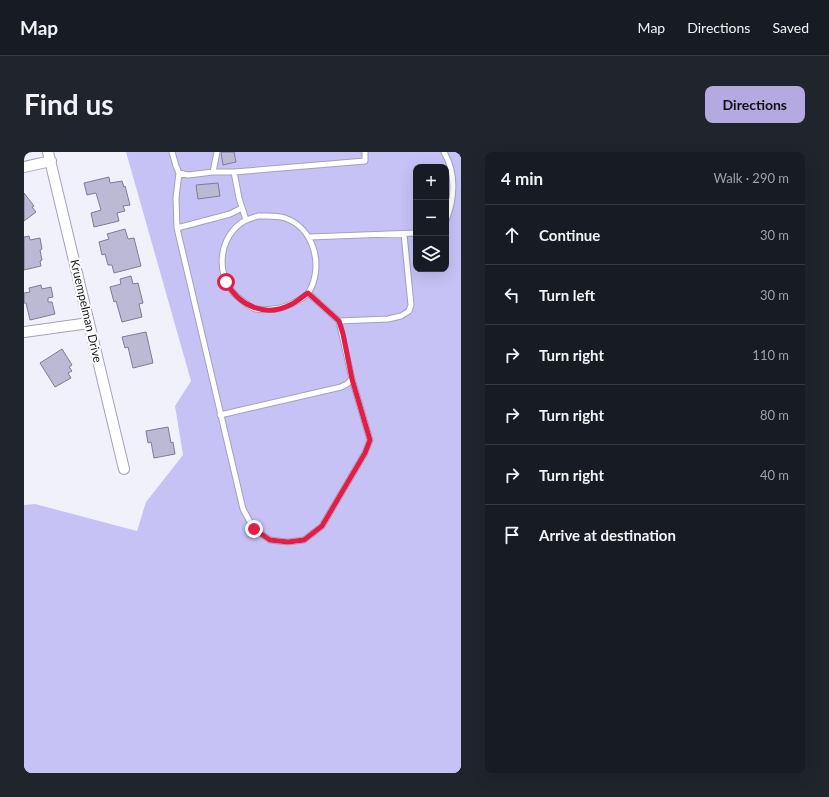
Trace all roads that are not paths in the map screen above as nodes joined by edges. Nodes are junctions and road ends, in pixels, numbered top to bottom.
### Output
1 (172, 152) edge
2 (218, 152) edge
3 (365, 152) edge
4 (444, 152) edge
5 (49, 157) edge
6 (24, 167) edge
7 (214, 172) junction
8 (234, 172) junction
9 (179, 173) junction
10 (242, 208) junction
11 (449, 208) edge
12 (246, 220) junction
13 (176, 228) junction
14 (413, 233) edge
15 (404, 234) junction
16 (309, 237) junction
17 (308, 293) junction
18 (339, 321) junction
19 (89, 323) junction
20 (24, 332) edge
21 (352, 379) junction
22 (220, 415) junction
23 (124, 469) dead end

1 - 9 lane
2 - 7 lane
3 - 8 lane
4 - 11 lane
5 - 6 street
5 - 19 street, Kruempelman Drive
7 - 8 lane
7 - 9 lane
8 - 10 lane
9 - 13 lane
10 - 12 lane
10 - 13 lane
12 - 16 lane
12 - 17 lane
13 - 22 lane
14 - 15 lane
15 - 16 lane
15 - 18 lane
16 - 17 lane
17 - 18 lane
18 - 21 lane
19 - 20 street
19 - 23 street, Kruempelman Drive
21 - 22 lane
21 - 22 lane

